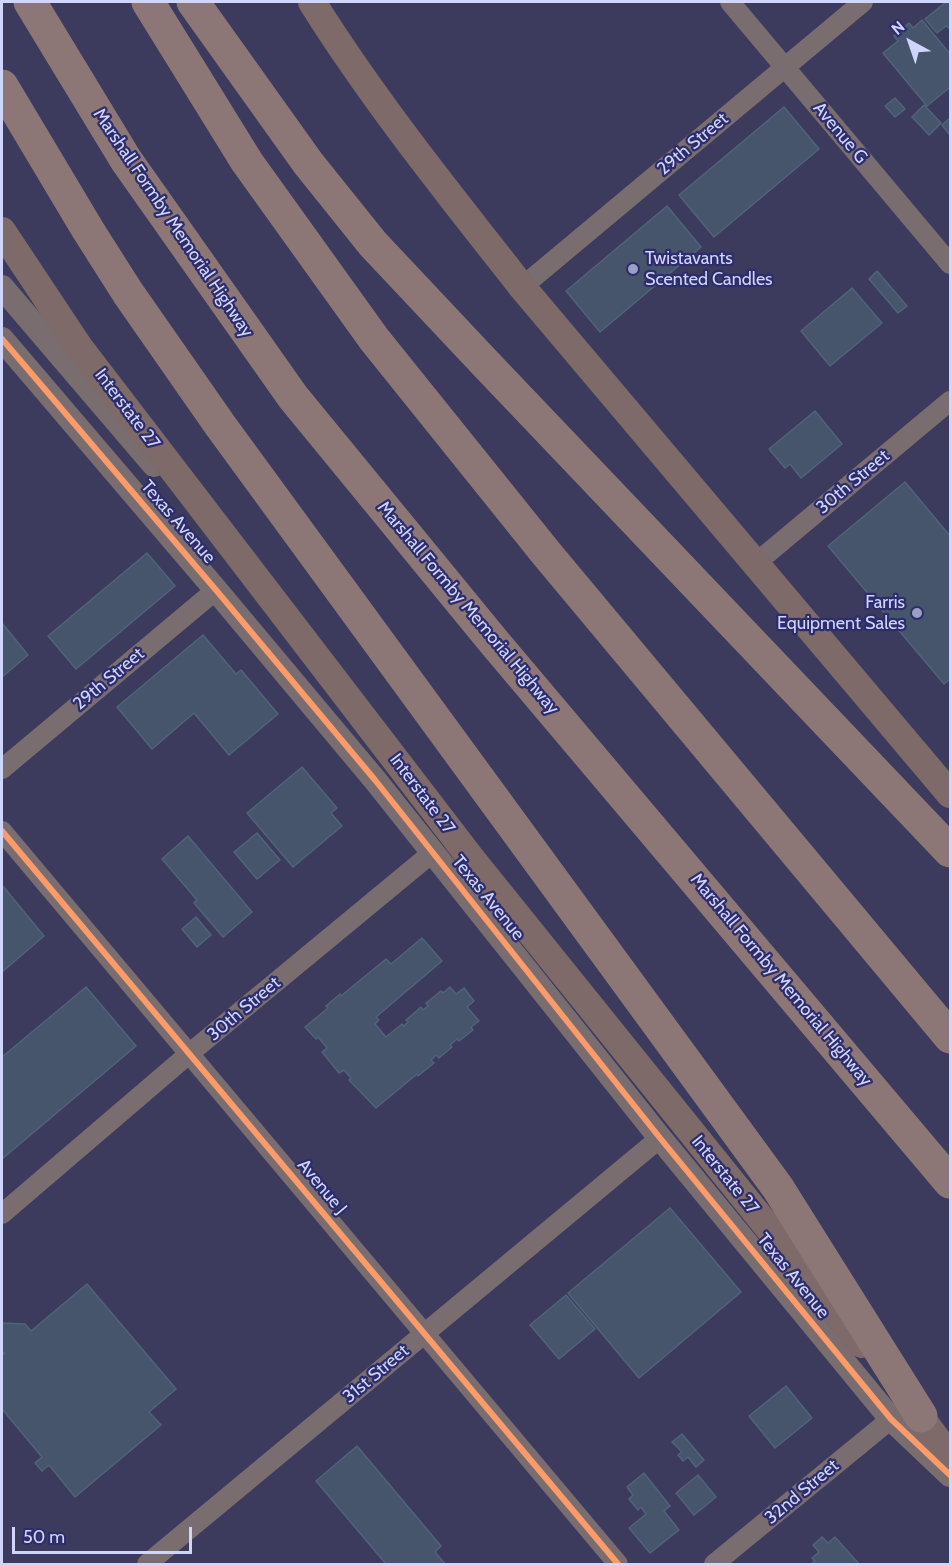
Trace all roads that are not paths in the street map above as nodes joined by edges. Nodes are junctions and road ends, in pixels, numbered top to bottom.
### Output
1 (30, 2) edge
2 (148, 2) edge
3 (192, 2) edge
4 (730, 2) edge
5 (863, 2) edge
6 (319, 4) edge
7 (785, 67) junction
8 (2, 86) edge
9 (2, 231) edge
10 (951, 264) edge
11 (2, 287) edge
12 (522, 287) junction
13 (2, 339) edge
14 (951, 401) edge
15 (756, 563) junction
16 (216, 590) junction
17 (2, 769) edge
18 (951, 794) edge
19 (2, 831) edge
20 (462, 847) junction
21 (951, 851) edge
22 (432, 853) junction
23 (951, 1037) edge
24 (190, 1053) junction
25 (660, 1138) junction
26 (951, 1182) edge
27 (2, 1214) edge
28 (425, 1334) junction
29 (906, 1417) junction
30 (951, 1457) edge
31 (951, 1475) edge
32 (147, 1564) edge
33 (618, 1564) edge
34 (714, 1564) edge

1 - 26 highway, Marshall Formby Memorial Highway
2 - 23 highway
3 - 21 highway
4 - 7 street, Avenue G
5 - 7 street, 29th Street
6 - 12 main road
7 - 10 street, Avenue G
7 - 12 street, 29th Street
8 - 29 highway
9 - 20 main road, Interstate 27
11 - 20 street
12 - 15 main road
13 - 16 street, Texas Avenue
14 - 15 street, 30th Street
15 - 18 main road
16 - 17 street, 29th Street
16 - 22 street, Texas Avenue
19 - 24 street, Avenue J
20 - 29 main road, Interstate 27
22 - 24 street, 30th Street
22 - 25 street, Texas Avenue
24 - 27 street, 30th Street
24 - 28 street, Avenue J
25 - 28 street, 31st Street
25 - 29 street, Texas Avenue
28 - 32 street, 31st Street
28 - 33 street, Avenue J
29 - 30 main road, Interstate 27
29 - 31 street, Texas Avenue
29 - 34 street, 32nd Street

